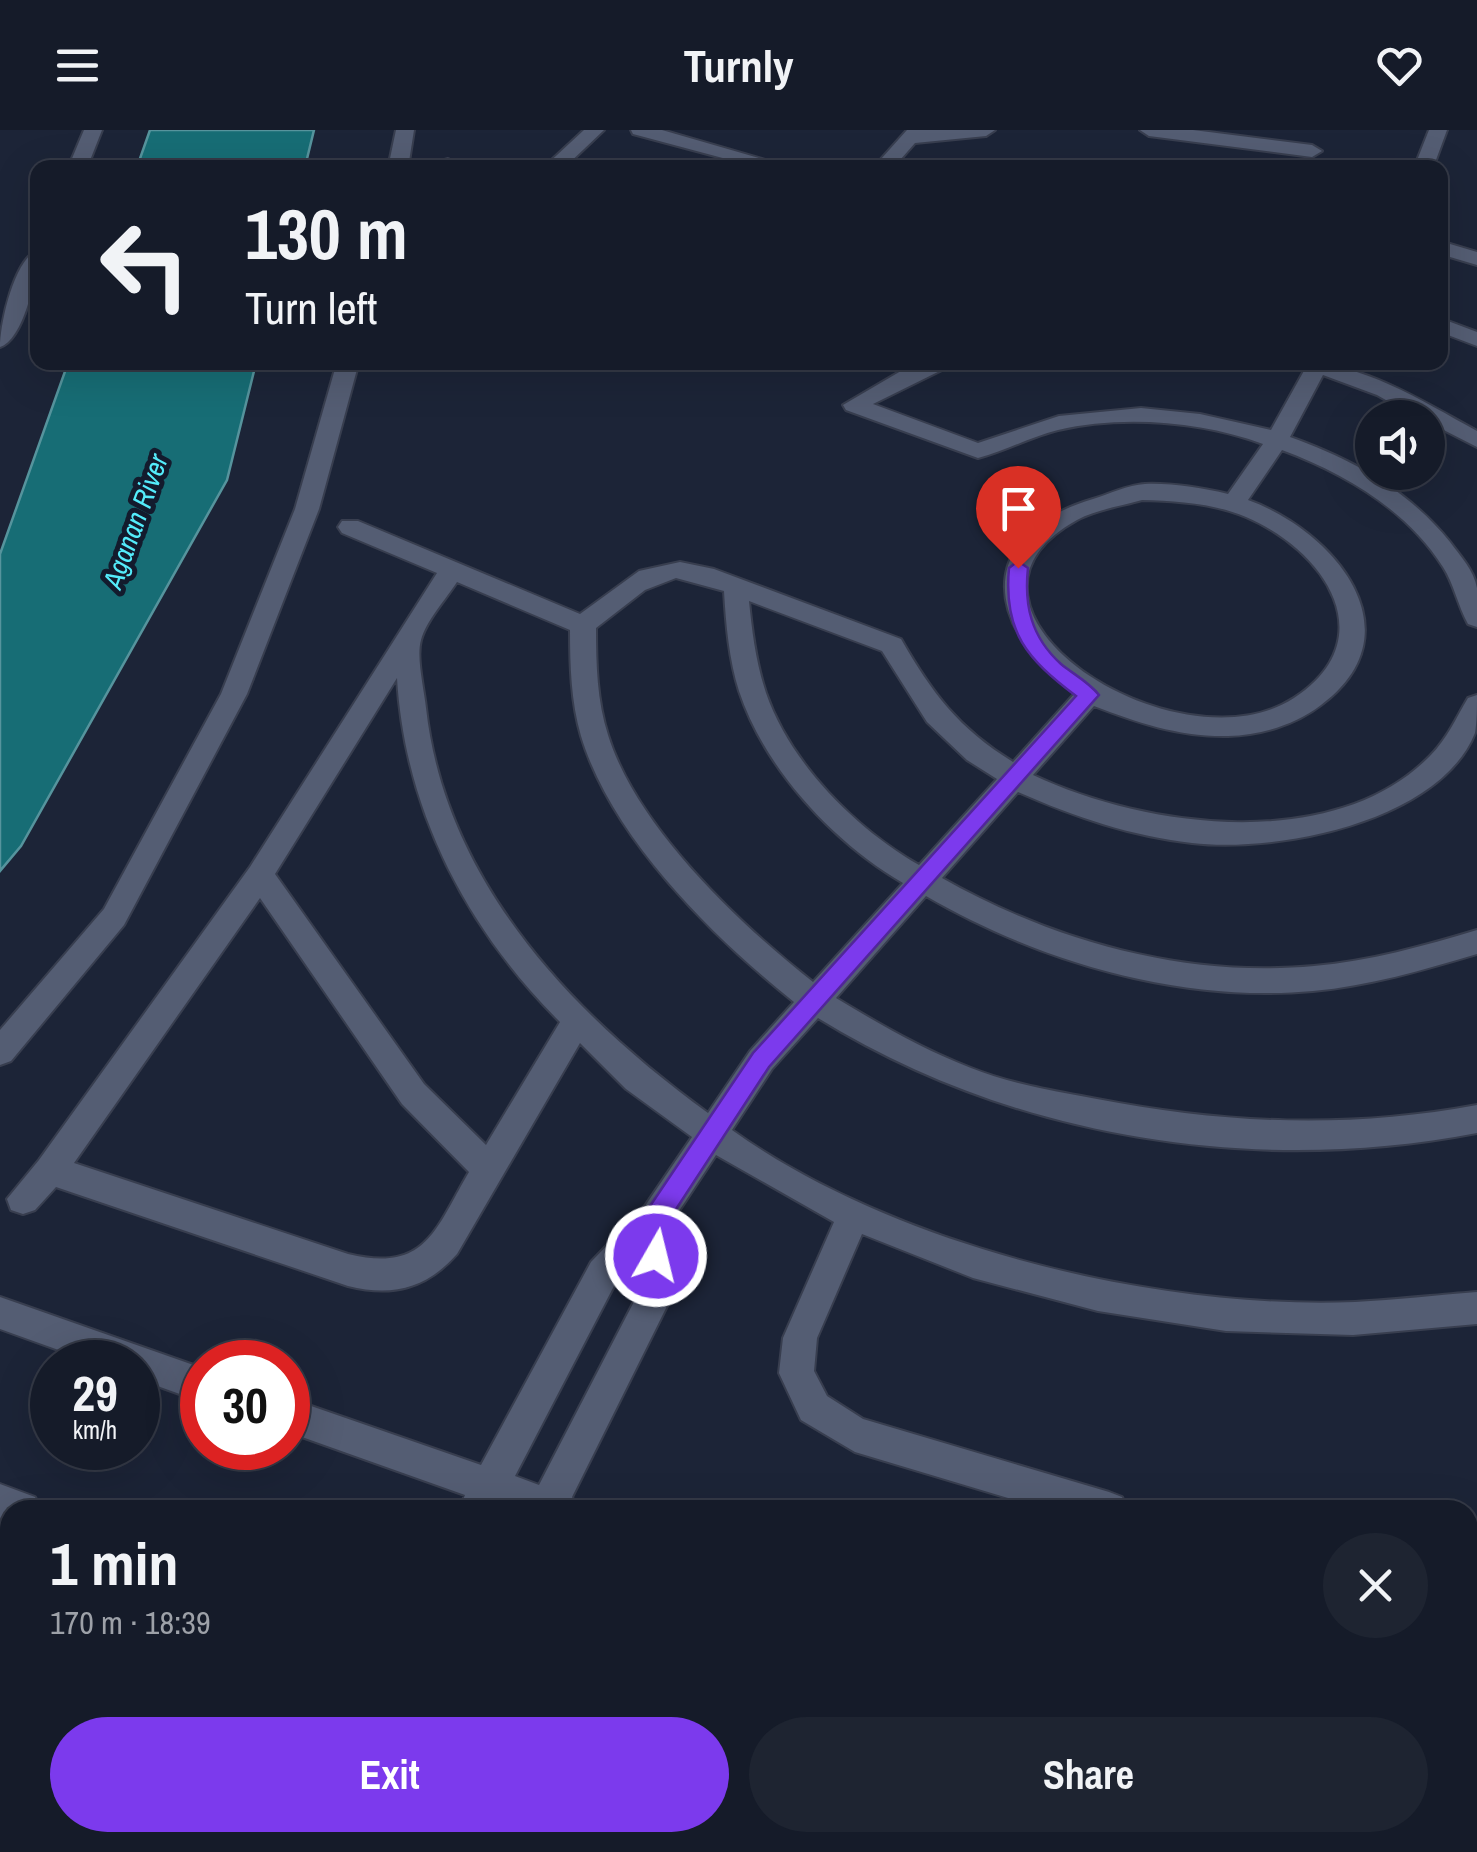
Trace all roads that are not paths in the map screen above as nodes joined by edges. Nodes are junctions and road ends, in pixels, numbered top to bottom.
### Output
1 (93, 130) edge
2 (405, 130) edge
3 (595, 130) edge
4 (640, 130) edge
5 (986, 130) edge
6 (1149, 130) edge
7 (1316, 130) edge
8 (1438, 130) edge
9 (914, 134) edge
10 (1309, 159) edge
11 (80, 160) edge
12 (399, 160) edge
13 (561, 160) edge
14 (754, 160) edge
15 (890, 160) edge
16 (1426, 160) edge
17 (1448, 250) edge
18 (1477, 259) edge
19 (30, 274) edge
20 (1448, 327) edge
21 (1477, 340) edge
22 (0, 342) edge
23 (346, 370) edge
24 (925, 370) edge
25 (1312, 370) edge
26 (1333, 370) edge
27 (1278, 439) junction
28 (1477, 440) edge
29 (1234, 504) junction
30 (350, 527) dead end
31 (451, 571) junction
32 (736, 587) junction
33 (1477, 618) edge
34 (583, 625) junction
35 (408, 642) junction
36 (1089, 695) junction
37 (1477, 705) edge
38 (1014, 777) junction
39 (260, 874) junction
40 (920, 882) junction
41 (1477, 942) edge
42 (814, 1000) junction
43 (576, 1023) junction
44 (0, 1052) edge
45 (1477, 1119) edge
46 (708, 1134) junction
47 (50, 1170) junction
48 (489, 1170) junction
49 (23, 1199) dead end
50 (853, 1215) junction
51 (656, 1217) junction
52 (1477, 1308) edge
53 (0, 1313) edge
54 (180, 1377) edge
55 (310, 1424) edge
56 (483, 1498) edge
57 (555, 1500) edge
58 (1075, 1500) edge

1 - 11 street
2 - 12 street
3 - 13 street
4 - 14 street
5 - 9 street
6 - 10 street
7 - 10 street
8 - 16 street
9 - 15 street
17 - 18 street
19 - 22 street
20 - 21 street
23 - 44 street
24 - 27 street
25 - 27 street
26 - 28 street
27 - 29 street
27 - 33 street
29 - 36 street
29 - 36 street
30 - 31 street
31 - 34 street
31 - 35 street
32 - 34 street
32 - 38 street
32 - 40 street
34 - 42 street
35 - 39 street
35 - 43 street
36 - 38 street
37 - 38 street
38 - 40 street
39 - 47 street
39 - 48 street
40 - 41 street
40 - 42 street
42 - 45 street
42 - 46 street
43 - 46 street
43 - 48 street
46 - 50 street
46 - 51 street
47 - 48 street
47 - 49 street
50 - 52 street
50 - 58 street
51 - 56 street
51 - 57 street
53 - 54 street
55 - 56 street

